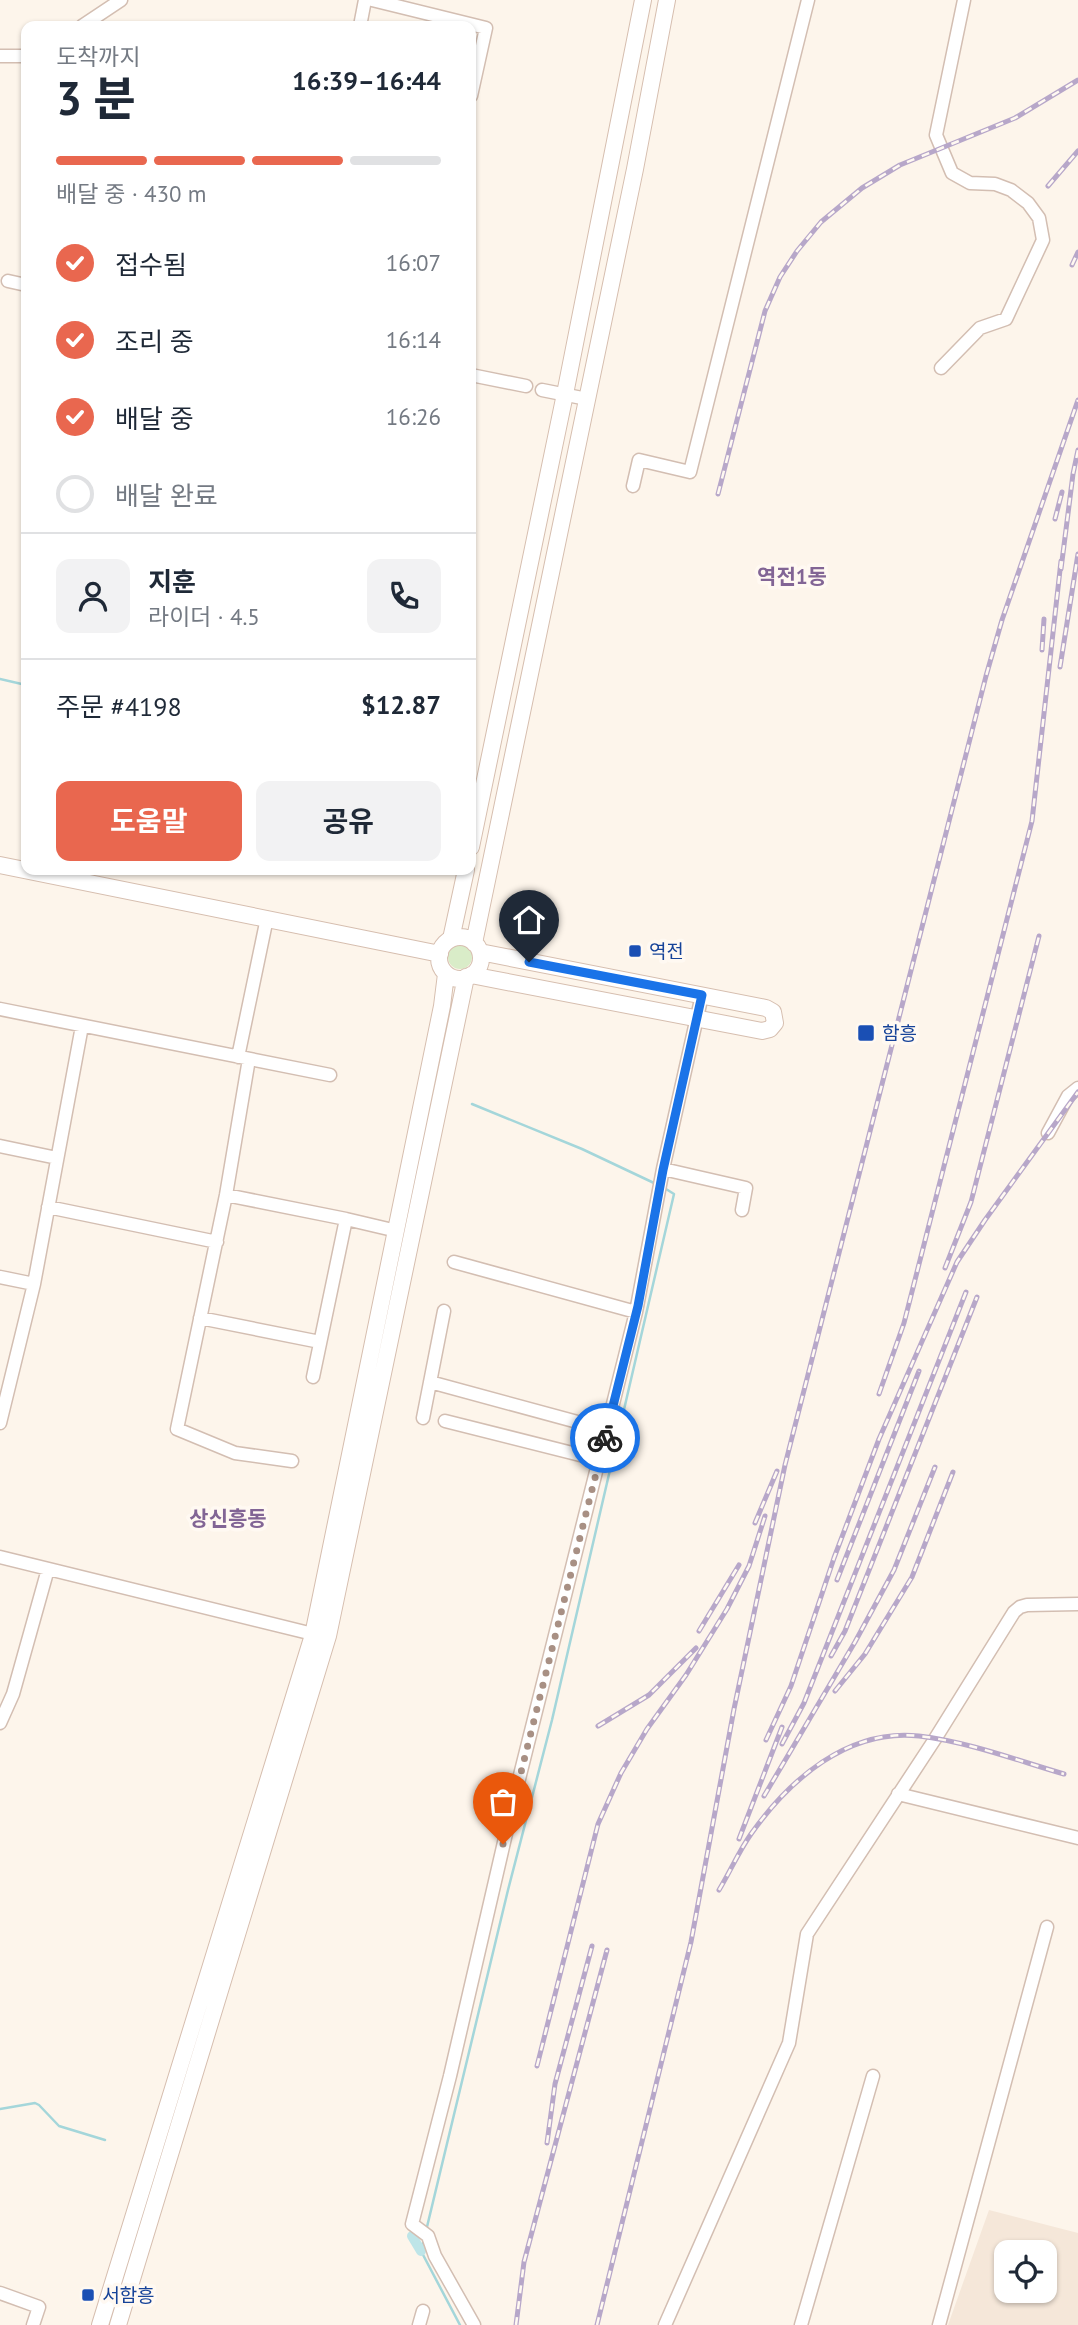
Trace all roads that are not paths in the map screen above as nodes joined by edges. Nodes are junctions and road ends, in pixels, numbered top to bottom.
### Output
1 (121, 0) edge
2 (365, 0) edge
3 (372, 0) edge
4 (643, 0) edge
5 (667, 0) edge
6 (807, 0) edge
7 (964, 0) edge
8 (90, 21) edge
9 (361, 21) edge
10 (458, 21) edge
11 (476, 26) edge
12 (0, 56) edge
13 (21, 56) edge
14 (476, 73) edge
15 (8, 282) dead end
16 (21, 284) edge
17 (941, 368) dead end
18 (476, 376) edge
19 (526, 386) dead end
20 (542, 390) dead end
21 (565, 394) junction
22 (587, 399) junction
23 (633, 486) dead end
24 (476, 823) edge
25 (0, 864) edge
26 (21, 868) edge
27 (54, 875) edge
28 (465, 875) edge
29 (267, 918) junction
30 (451, 939) junction
31 (477, 947) junction
32 (440, 954) junction
33 (446, 974) junction
34 (469, 976) junction
35 (702, 995) junction
36 (0, 1009) edge
37 (697, 1018) junction
38 (82, 1026) junction
39 (244, 1058) junction
40 (330, 1075) dead end
41 (1078, 1088) edge
42 (1048, 1133) dead end
43 (0, 1146) edge
44 (57, 1158) junction
45 (663, 1170) junction
46 (226, 1195) junction
47 (48, 1207) junction
48 (742, 1210) dead end
49 (346, 1219) junction
50 (397, 1231) junction
51 (217, 1242) junction
52 (454, 1262) dead end
53 (0, 1278) edge
54 (34, 1284) junction
55 (444, 1311) dead end
56 (636, 1312) junction
57 (200, 1318) junction
58 (320, 1342) junction
59 (313, 1377) dead end
60 (430, 1382) junction
61 (423, 1418) dead end
62 (446, 1421) dead end
63 (0, 1423) edge
64 (607, 1430) junction
65 (600, 1460) junction
66 (292, 1461) dead end
67 (0, 1557) edge
68 (48, 1569) junction
69 (1078, 1604) edge
70 (320, 1636) junction
71 (0, 1723) edge
72 (898, 1794) junction
73 (1078, 1838) edge
74 (1047, 1927) dead end
75 (873, 2076) dead end
76 (0, 2293) edge
77 (423, 2311) dead end
78 (33, 2325) edge
79 (100, 2325) edge
80 (118, 2325) edge
81 (419, 2325) edge
82 (474, 2325) edge
83 (665, 2325) edge
84 (801, 2325) edge
85 (939, 2325) edge

1 - 8 street
2 - 9 street
3 - 10 street
4 - 21 main road
5 - 22 main road
6 - 23 street
7 - 17 street
11 - 14 street
12 - 13 street
15 - 16 street
18 - 19 street
20 - 21 street
21 - 22 street
21 - 24 main road
22 - 31 main road
25 - 26 main road
27 - 29 main road
28 - 30 main road
29 - 32 main road
29 - 39 street
30 - 31 main road
30 - 32 main road
31 - 34 main road
31 - 35 main road
32 - 33 main road
33 - 34 main road
33 - 50 main road
34 - 37 main road
34 - 70 main road
35 - 37 street
35 - 37 main road
36 - 38 street
37 - 45 street
38 - 39 street
38 - 44 street
39 - 40 street
39 - 46 street
41 - 42 street
43 - 44 street
44 - 47 street
45 - 48 street
45 - 56 street
46 - 49 street
46 - 51 street
47 - 51 street
47 - 54 street
49 - 50 street
49 - 58 street
50 - 70 main road
51 - 57 street
52 - 56 street
53 - 54 street
54 - 63 street
55 - 60 street
56 - 64 street
57 - 58 street
57 - 66 street
58 - 59 street
60 - 61 street
60 - 64 street
62 - 65 street
64 - 65 street
65 - 82 street
67 - 68 street
68 - 70 street
68 - 71 street
69 - 72 street
70 - 79 main road
70 - 80 main road
72 - 73 street
72 - 83 street
74 - 85 street
75 - 84 street
76 - 78 street
77 - 81 street

